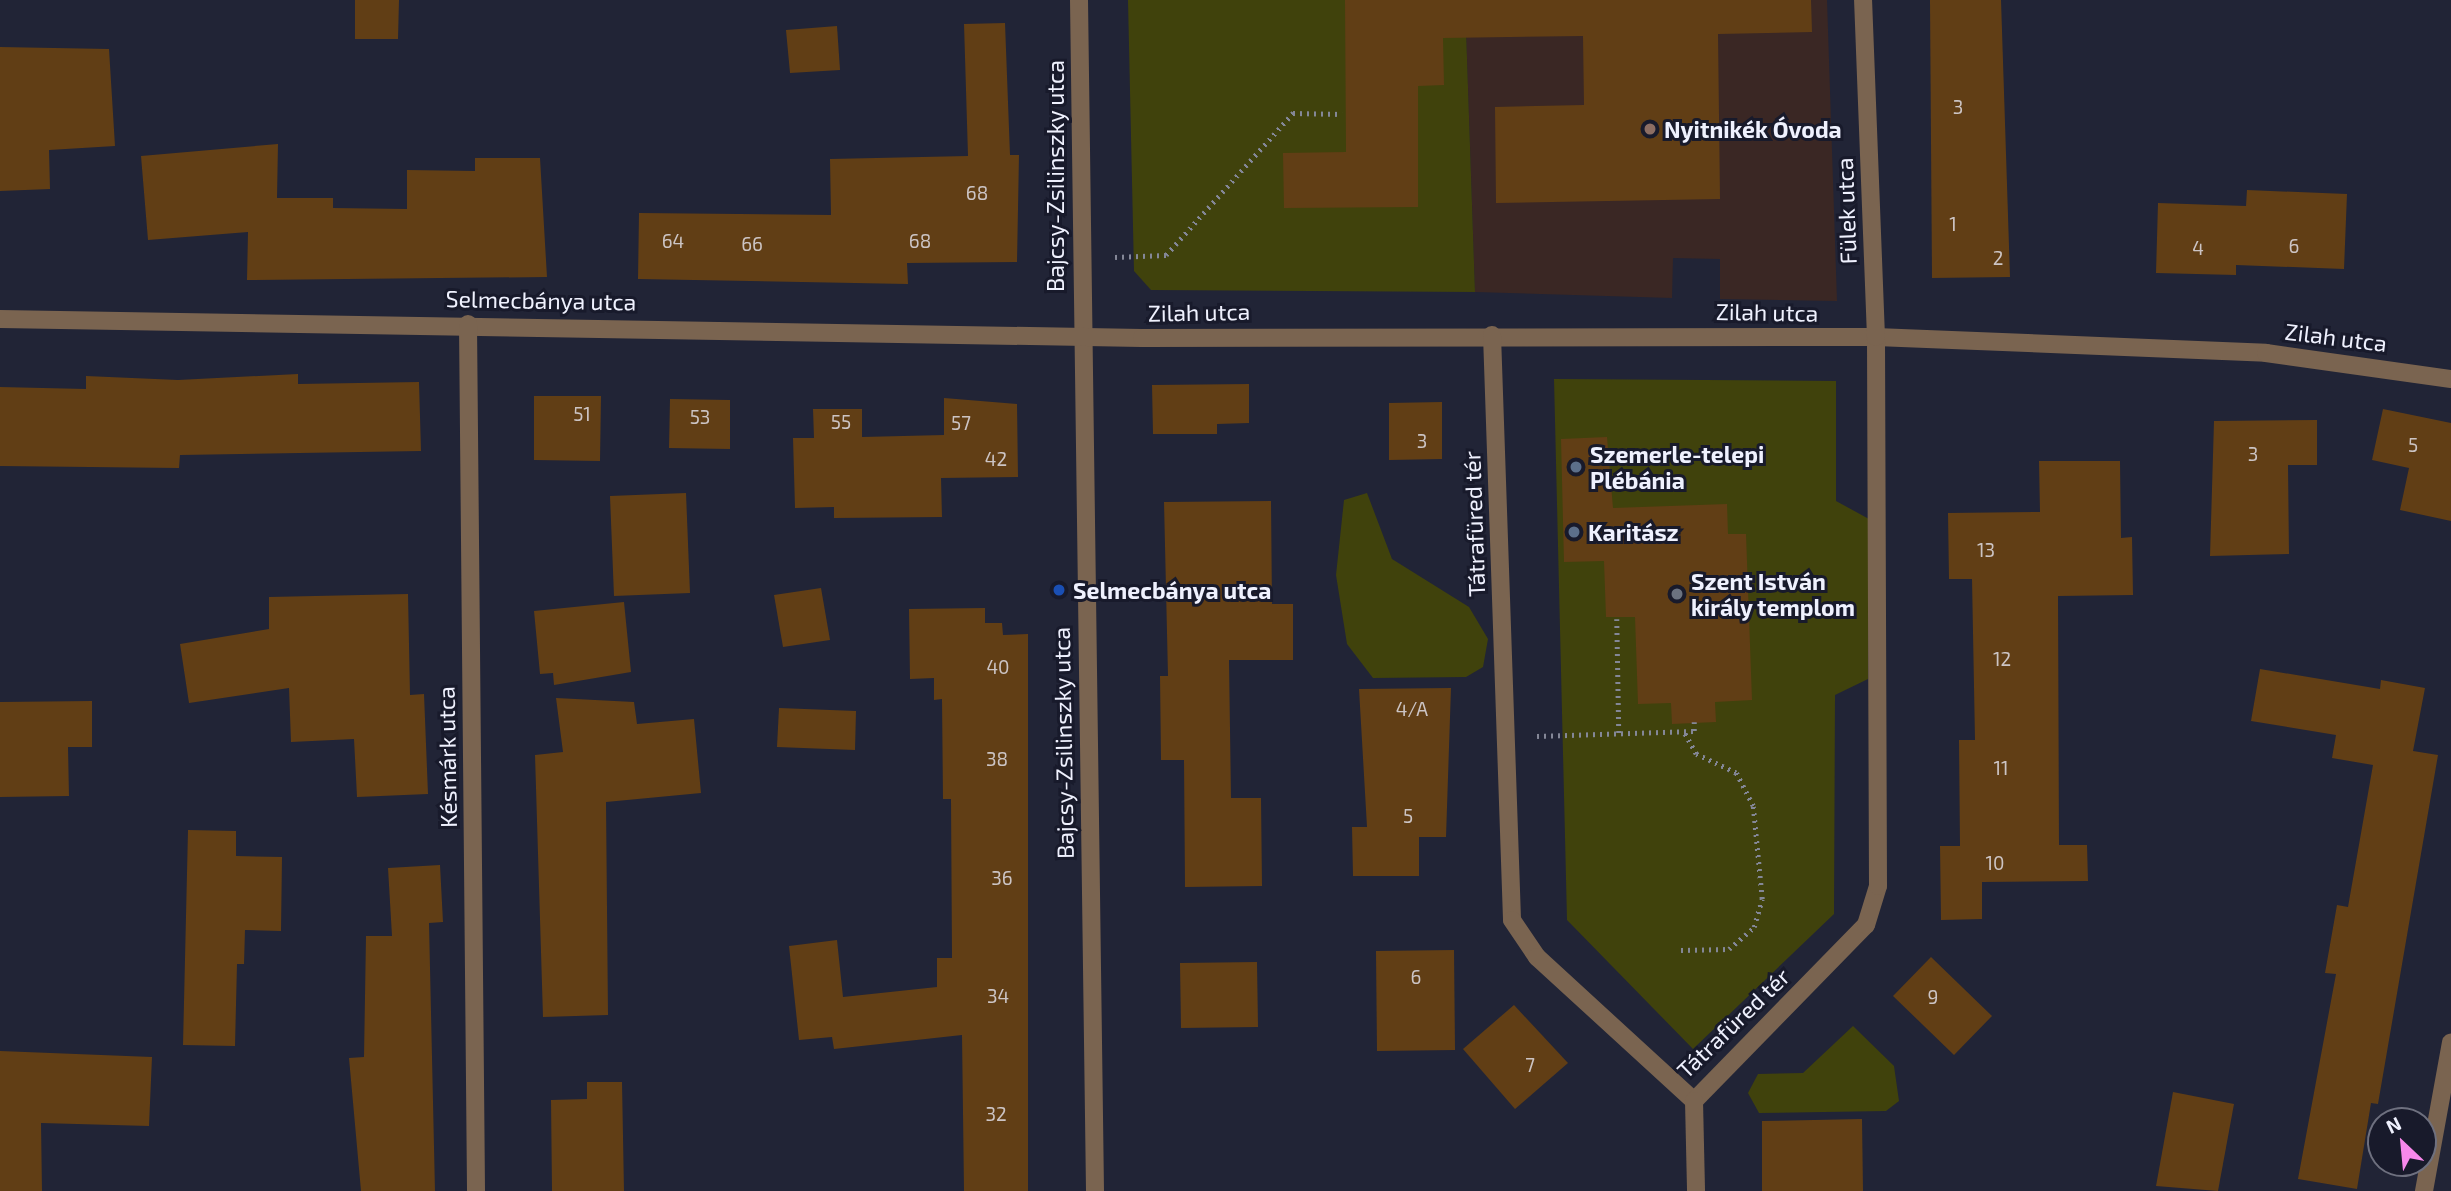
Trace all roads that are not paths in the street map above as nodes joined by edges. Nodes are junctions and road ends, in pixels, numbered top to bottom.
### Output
1 (1079, 0) edge
2 (1863, 0) edge
3 (0, 320) edge
4 (468, 324) junction
5 (1081, 334) junction
6 (1492, 335) junction
7 (1875, 337) junction
8 (2451, 379) edge
9 (2451, 1042) edge
10 (1695, 1101) junction
11 (476, 1191) edge
12 (1095, 1191) edge
13 (1696, 1191) edge
14 (2424, 1191) edge

1 - 5 street, Bajcsy-Zsilinszky utca
2 - 7 street, Fülek utca
3 - 4 street, Selmecbánya utca
4 - 5 street, Selmecbánya utca
4 - 11 street, Késmárk utca
5 - 6 street, Zilah utca
5 - 12 street, Bajcsy-Zsilinszky utca
6 - 7 street, Zilah utca
6 - 10 street, Tátrafüred tér
7 - 8 street, Zilah utca
7 - 10 street, Tátrafüred tér
9 - 14 street
10 - 13 street

